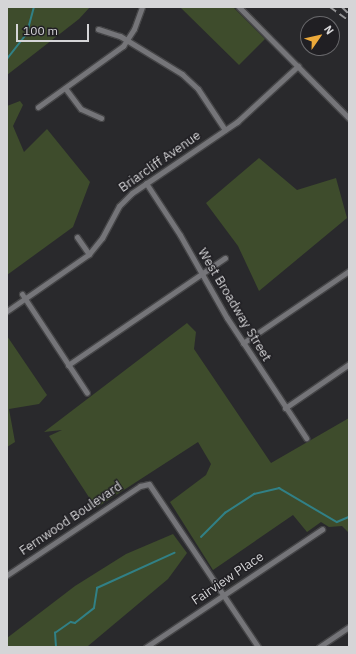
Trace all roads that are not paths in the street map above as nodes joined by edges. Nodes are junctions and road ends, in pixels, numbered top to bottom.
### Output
1 (142, 7) edge
2 (239, 7) edge
3 (98, 29) dead end
4 (128, 40) junction
5 (298, 66) junction
6 (65, 88) junction
7 (38, 107) dead end
8 (101, 118) dead end
9 (349, 118) edge
10 (225, 130) junction
11 (146, 183) junction
12 (77, 237) dead end
13 (89, 254) junction
14 (225, 258) dead end
15 (349, 271) edge
16 (201, 274) junction
17 (23, 296) junction
18 (7, 311) edge
19 (243, 342) junction
20 (349, 364) edge
21 (68, 365) junction
22 (87, 393) dead end
23 (286, 408) junction
24 (306, 438) dead end
25 (322, 529) dead end
26 (7, 575) edge
27 (223, 595) junction
28 (349, 626) edge
29 (146, 647) edge
30 (258, 647) edge
31 (319, 647) edge

1 - 4 street
2 - 5 street
3 - 4 street
4 - 6 street
4 - 10 street
5 - 9 street
5 - 10 street, Briarcliff Avenue
6 - 7 street
6 - 8 street
10 - 11 street, Briarcliff Avenue
11 - 13 street, Briarcliff Avenue
11 - 16 street, West Broadway Street
12 - 13 street
13 - 17 street, Briarcliff Avenue
14 - 16 street
15 - 19 street
16 - 19 street, West Broadway Street
16 - 21 street
17 - 18 street, Briarcliff Avenue
17 - 21 street
19 - 23 street, West Broadway Street
20 - 23 street
21 - 22 street
23 - 24 street, West Broadway Street
25 - 27 street, Fairview Place
26 - 27 street, Fernwood Boulevard
27 - 29 street, Fairview Place
27 - 30 street
28 - 31 street

